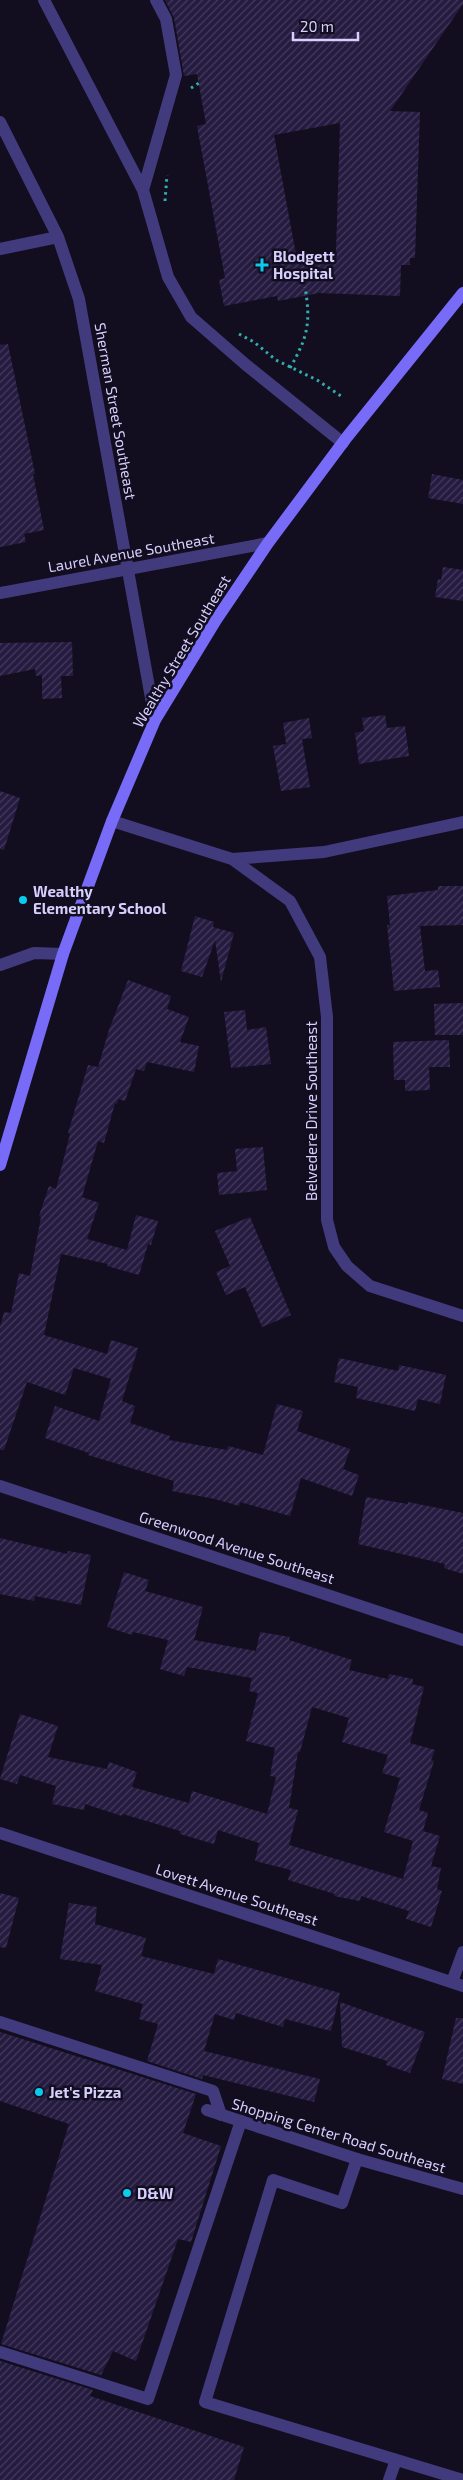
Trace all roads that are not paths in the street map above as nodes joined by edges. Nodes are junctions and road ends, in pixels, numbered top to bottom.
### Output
1 (59, 0) edge
2 (156, 0) edge
3 (45, 1) edge
4 (0, 122) edge
5 (143, 190) junction
6 (58, 237) junction
7 (0, 249) edge
8 (463, 293) edge
9 (343, 443) junction
10 (268, 543) junction
11 (128, 568) junction
12 (0, 593) edge
13 (155, 720) junction
14 (112, 821) junction
15 (463, 822) edge
16 (232, 859) junction
17 (63, 954) junction
18 (0, 965) edge
19 (2, 1150) edge
20 (0, 1165) edge
21 (463, 1316) edge
22 (0, 1486) edge
23 (463, 1640) edge
24 (0, 1833) edge
25 (463, 1952) edge
26 (458, 1984) edge
27 (0, 2022) edge
28 (207, 2110) dead end
29 (221, 2115) junction
30 (240, 2121) junction
31 (357, 2159) junction
32 (463, 2189) edge
33 (0, 2352) edge
34 (396, 2460) junction
35 (389, 2480) edge
36 (463, 2480) edge

1 - 3 street
2 - 5 street
3 - 5 street
4 - 6 street, Sherman Street Southeast
5 - 9 street
6 - 7 street
6 - 11 street, Sherman Street Southeast
8 - 9 main road, Wealthy Street Southeast
9 - 10 main road, Wealthy Street Southeast
10 - 11 street, Laurel Avenue Southeast
10 - 13 main road, Wealthy Street Southeast
11 - 12 street, Laurel Avenue Southeast
11 - 13 street, Sherman Street Southeast
13 - 14 main road, Wealthy Street Southeast
14 - 16 street
14 - 17 main road, Wealthy Street Southeast
15 - 16 street
16 - 21 street, Belvedere Drive Southeast
17 - 18 street
17 - 19 main road, Wealthy Street Southeast
19 - 20 main road, Wealthy Street Southeast
22 - 23 street, Greenwood Avenue Southeast
24 - 26 street, Lovett Avenue Southeast
25 - 26 street
27 - 29 street
28 - 29 street, Shopping Center Road Southeast
29 - 30 street, Shopping Center Road Southeast
30 - 31 street, Shopping Center Road Southeast
30 - 33 street
31 - 32 street, Shopping Center Road Southeast
31 - 34 street
34 - 35 street
34 - 36 street

